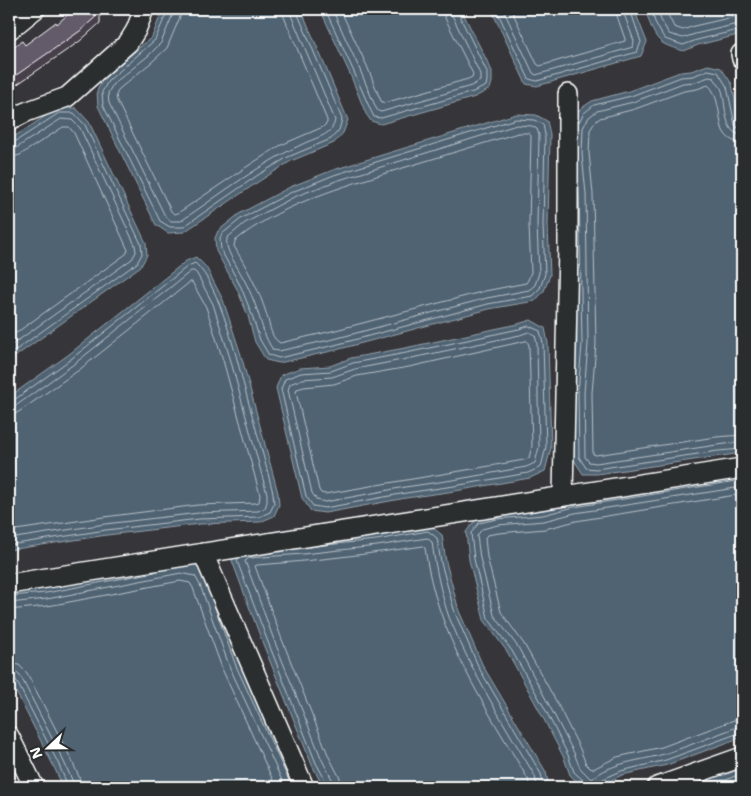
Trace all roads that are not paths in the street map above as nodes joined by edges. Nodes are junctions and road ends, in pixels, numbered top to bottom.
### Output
1 (35, 9) edge
2 (144, 9) edge
3 (9, 30) edge
4 (568, 94) dead end
5 (9, 122) edge
6 (742, 468) edge
7 (563, 496) junction
8 (204, 553) junction
9 (9, 584) edge
10 (9, 736) edge
11 (742, 757) edge
12 (34, 787) edge
13 (304, 787) edge
14 (657, 787) edge

1 - 3 street
2 - 5 street
4 - 7 street
6 - 7 street
7 - 8 street
8 - 9 street
8 - 13 street
10 - 12 street
11 - 14 street

